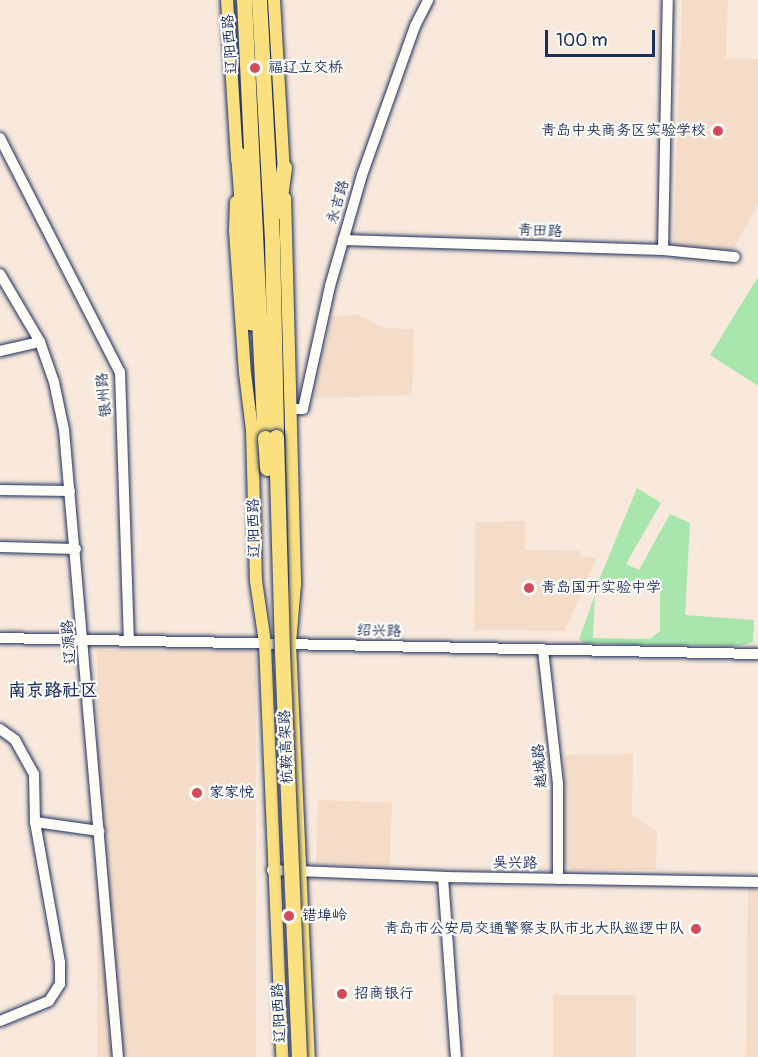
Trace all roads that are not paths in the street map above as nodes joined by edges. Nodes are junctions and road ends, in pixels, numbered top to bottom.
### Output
1 (227, 0) edge
2 (244, 0) edge
3 (259, 0) edge
4 (274, 0) edge
5 (428, 0) edge
6 (668, 0) edge
7 (0, 138) edge
8 (238, 154) junction
9 (284, 167) joint
10 (343, 240) junction
11 (663, 250) junction
12 (735, 257) dead end
13 (0, 274) edge
14 (40, 342) junction
15 (0, 351) edge
16 (284, 409) junction
17 (271, 438) junction
18 (0, 490) edge
19 (70, 491) junction
20 (0, 547) edge
21 (76, 549) junction
22 (0, 638) edge
23 (83, 640) junction
24 (129, 640) junction
25 (265, 643) junction
26 (290, 644) junction
27 (543, 650) junction
28 (758, 654) edge
29 (0, 729) edge
30 (35, 822) junction
31 (99, 831) junction
32 (272, 870) junction
33 (301, 871) junction
34 (443, 877) junction
35 (558, 879) junction
36 (758, 882) edge
37 (0, 1021) edge
38 (118, 1057) edge
39 (282, 1057) edge
40 (288, 1057) edge
41 (299, 1057) edge
42 (309, 1057) edge
43 (456, 1057) edge

1 - 8 main road, 辽阳西路
2 - 17 highway, 辽阳西路
3 - 16 highway, 辽阳西路
4 - 9 main road
5 - 10 street, 永吉路
6 - 11 street
7 - 24 street, 银州路
8 - 17 highway
8 - 25 main road, 辽阳西路
9 - 16 highway
10 - 11 street, 青田路
10 - 16 street, 永吉路
11 - 12 street, 青田路
13 - 14 street, 辽源路
14 - 15 street
14 - 19 street, 辽源路
16 - 17 highway, 辽阳西路
16 - 26 main road, 辽阳西路
17 - 40 highway, 杭鞍高架路, bridge
17 - 41 highway, 杭鞍高架路, bridge
18 - 19 street
19 - 21 street, 辽源路
20 - 21 street
21 - 23 street, 辽源路
22 - 23 street, 绍兴路
23 - 24 street, 绍兴路
23 - 31 street, 辽源路
24 - 25 street, 绍兴路
25 - 26 street, 绍兴路
25 - 32 main road, 辽阳西路
26 - 27 street, 绍兴路
26 - 33 main road, 辽阳西路
27 - 28 street, 绍兴路
27 - 35 street, 越城路
29 - 30 street
30 - 31 street
30 - 37 street
31 - 38 street, 辽源路
32 - 33 street, 吴兴路
32 - 39 main road, 辽阳西路
33 - 34 street, 吴兴路
33 - 42 main road, 辽阳西路
34 - 35 street, 吴兴路
34 - 43 street
35 - 36 street, 吴兴路

